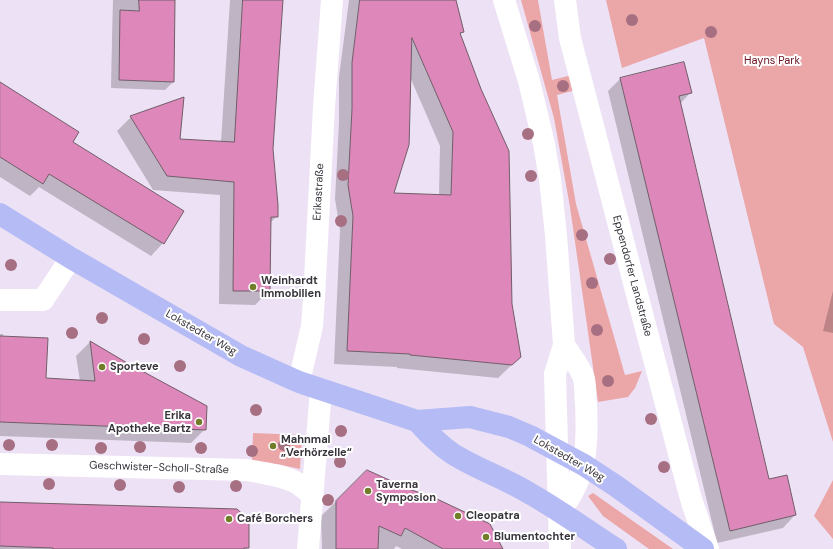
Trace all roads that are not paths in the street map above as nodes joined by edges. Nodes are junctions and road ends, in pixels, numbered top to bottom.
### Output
1 (332, 0) edge
2 (504, 0) edge
3 (565, 0) edge
4 (0, 214) edge
5 (71, 258) junction
6 (0, 300) edge
7 (564, 345) junction
8 (299, 382) junction
9 (321, 390) junction
10 (417, 421) junction
11 (557, 450) junction
12 (0, 464) edge
13 (584, 465) junction
14 (312, 495) junction
15 (559, 512) junction
16 (308, 549) edge
17 (560, 549) edge
18 (616, 549) edge
19 (703, 549) edge
20 (708, 549) edge

1 - 8 street, Erikastraße
2 - 7 street
3 - 20 street, Eppendorfer Landstraße
4 - 5 main road, Lokstedter Weg
5 - 6 street
5 - 8 main road, Lokstedter Weg
7 - 11 street
7 - 13 street
8 - 9 main road, Lokstedter Weg
9 - 10 main road, Lokstedter Weg
9 - 14 street
10 - 11 main road, Lokstedter Weg
10 - 15 main road, Lokstedter Weg
11 - 13 main road, Lokstedter Weg
11 - 15 street
12 - 14 street, Geschwister-Scholl-Straße
13 - 15 street
13 - 19 main road, Lokstedter Weg
14 - 16 street
15 - 17 street
15 - 18 main road, Lokstedter Weg

